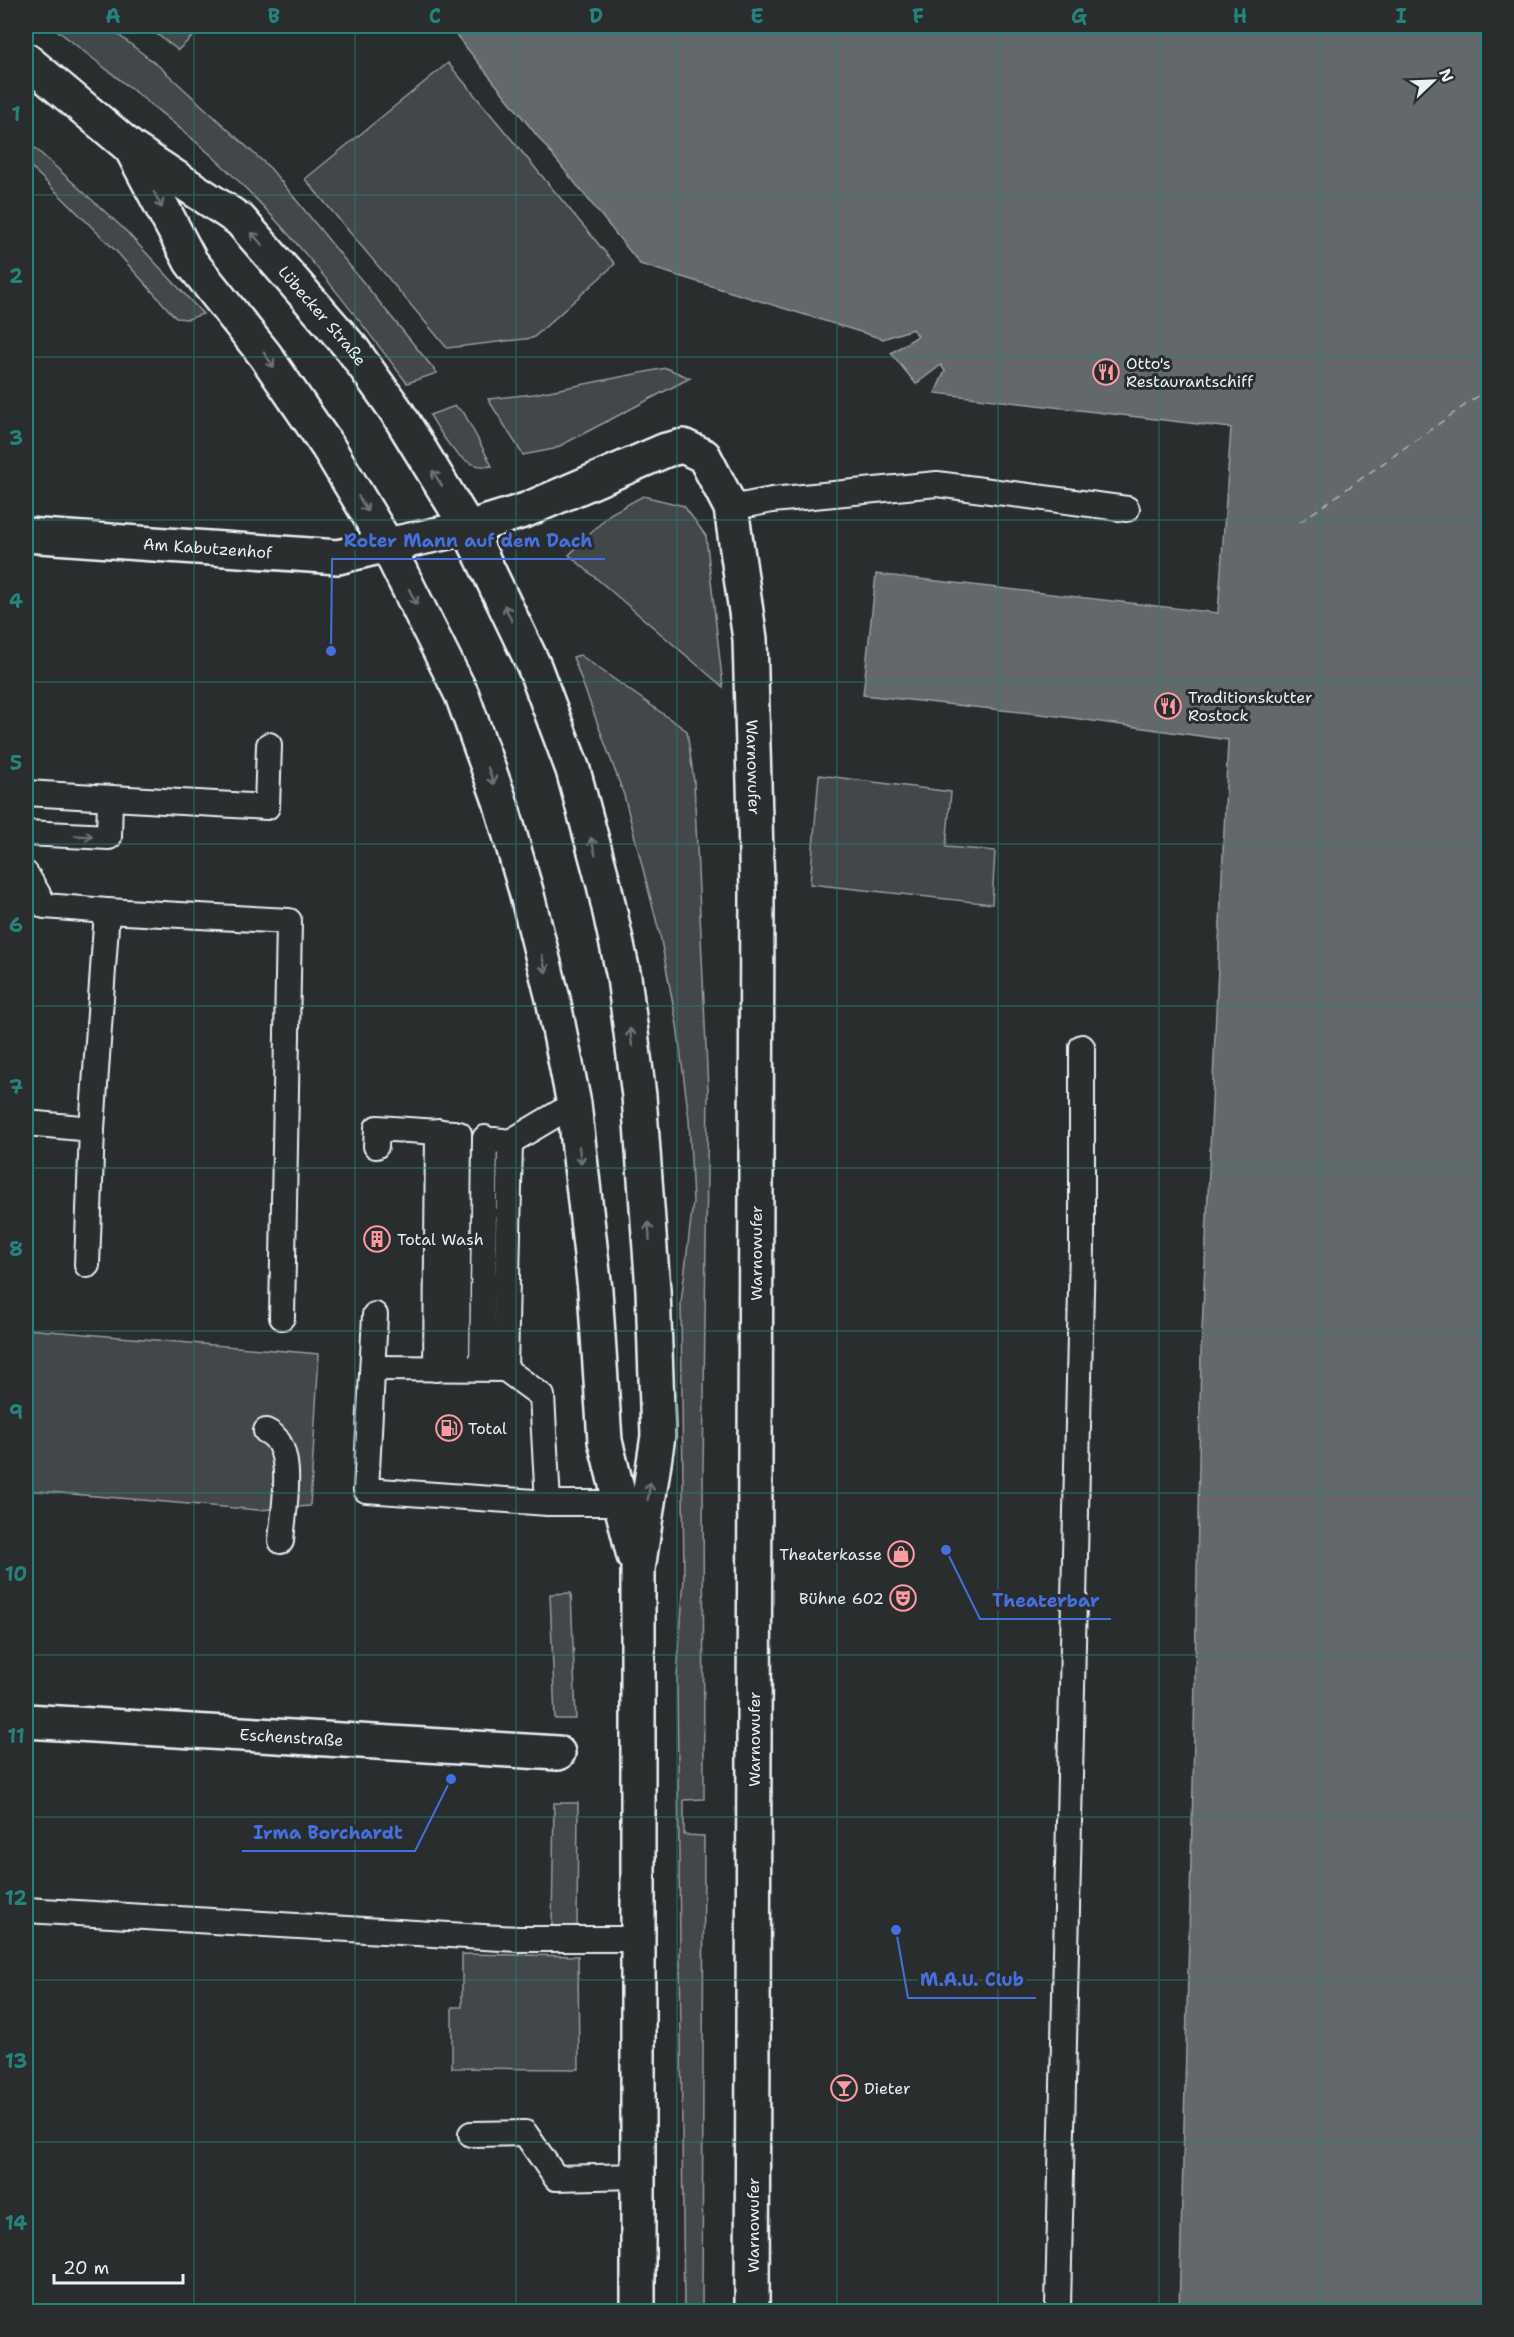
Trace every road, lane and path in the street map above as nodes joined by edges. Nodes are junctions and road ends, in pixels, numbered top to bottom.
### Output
1 (26, 60) edge
2 (131, 148) junction
3 (731, 508) junction
4 (1127, 509) dead end
5 (468, 528) junction
6 (26, 535) edge
7 (387, 545) junction
8 (269, 745) dead end
9 (26, 793) edge
10 (110, 799) junction
11 (26, 833) edge
12 (26, 874) edge
13 (107, 911) junction
14 (1082, 1047) dead end
15 (574, 1104) junction
16 (26, 1124) edge
17 (92, 1129) junction
18 (448, 1133) junction
19 (485, 1138) junction
20 (510, 1143) junction
21 (376, 1146) dead end
22 (87, 1265) dead end
23 (375, 1315) dead end
24 (282, 1317) dead end
25 (374, 1368) junction
26 (447, 1368) junction
27 (494, 1368) junction
28 (266, 1431) dead end
29 (548, 1503) junction
30 (621, 1503) junction
31 (281, 1540) dead end
32 (638, 1569) junction
33 (26, 1721) edge
34 (558, 1753) dead end
35 (26, 1910) edge
36 (636, 1939) junction
37 (471, 2134) dead end
38 (637, 2176) junction
39 (1058, 2306) dead end
40 (638, 2312) edge
41 (753, 2312) edge

1 - 2 main road, Lübecker Straße
5 -> 2 main road, Lübecker Straße
2 -> 7 main road, Lübecker Straße
3 - 4 lane
3 - 5 main road, Warnowufer
3 - 41 main road, Warnowufer
5 - 7 main road, Warnowufer
32 -> 5 main road
6 - 7 main road, Am Kabutzenhof
7 -> 15 main road
8 - 10 lane
9 - 10 lane
11 -> 10 lane
12 - 13 lane
13 - 17 lane
13 - 24 lane
14 - 39 lane
15 - 20 lane
15 -> 30 main road
16 - 17 lane
17 - 22 lane
18 - 19 lane
18 - 21 lane
18 - 26 lane
19 - 20 lane
19 - 27 lane
20 - 27 lane
23 - 25 lane
25 - 26 lane
25 - 29 lane
26 - 27 lane
27 - 29 lane
28 - 31 lane
29 - 30 lane
30 - 32 main road
32 - 36 main road
33 - 34 main road, Eschenstraße
35 - 36 lane
36 - 38 main road
37 - 38 lane
38 - 40 main road

